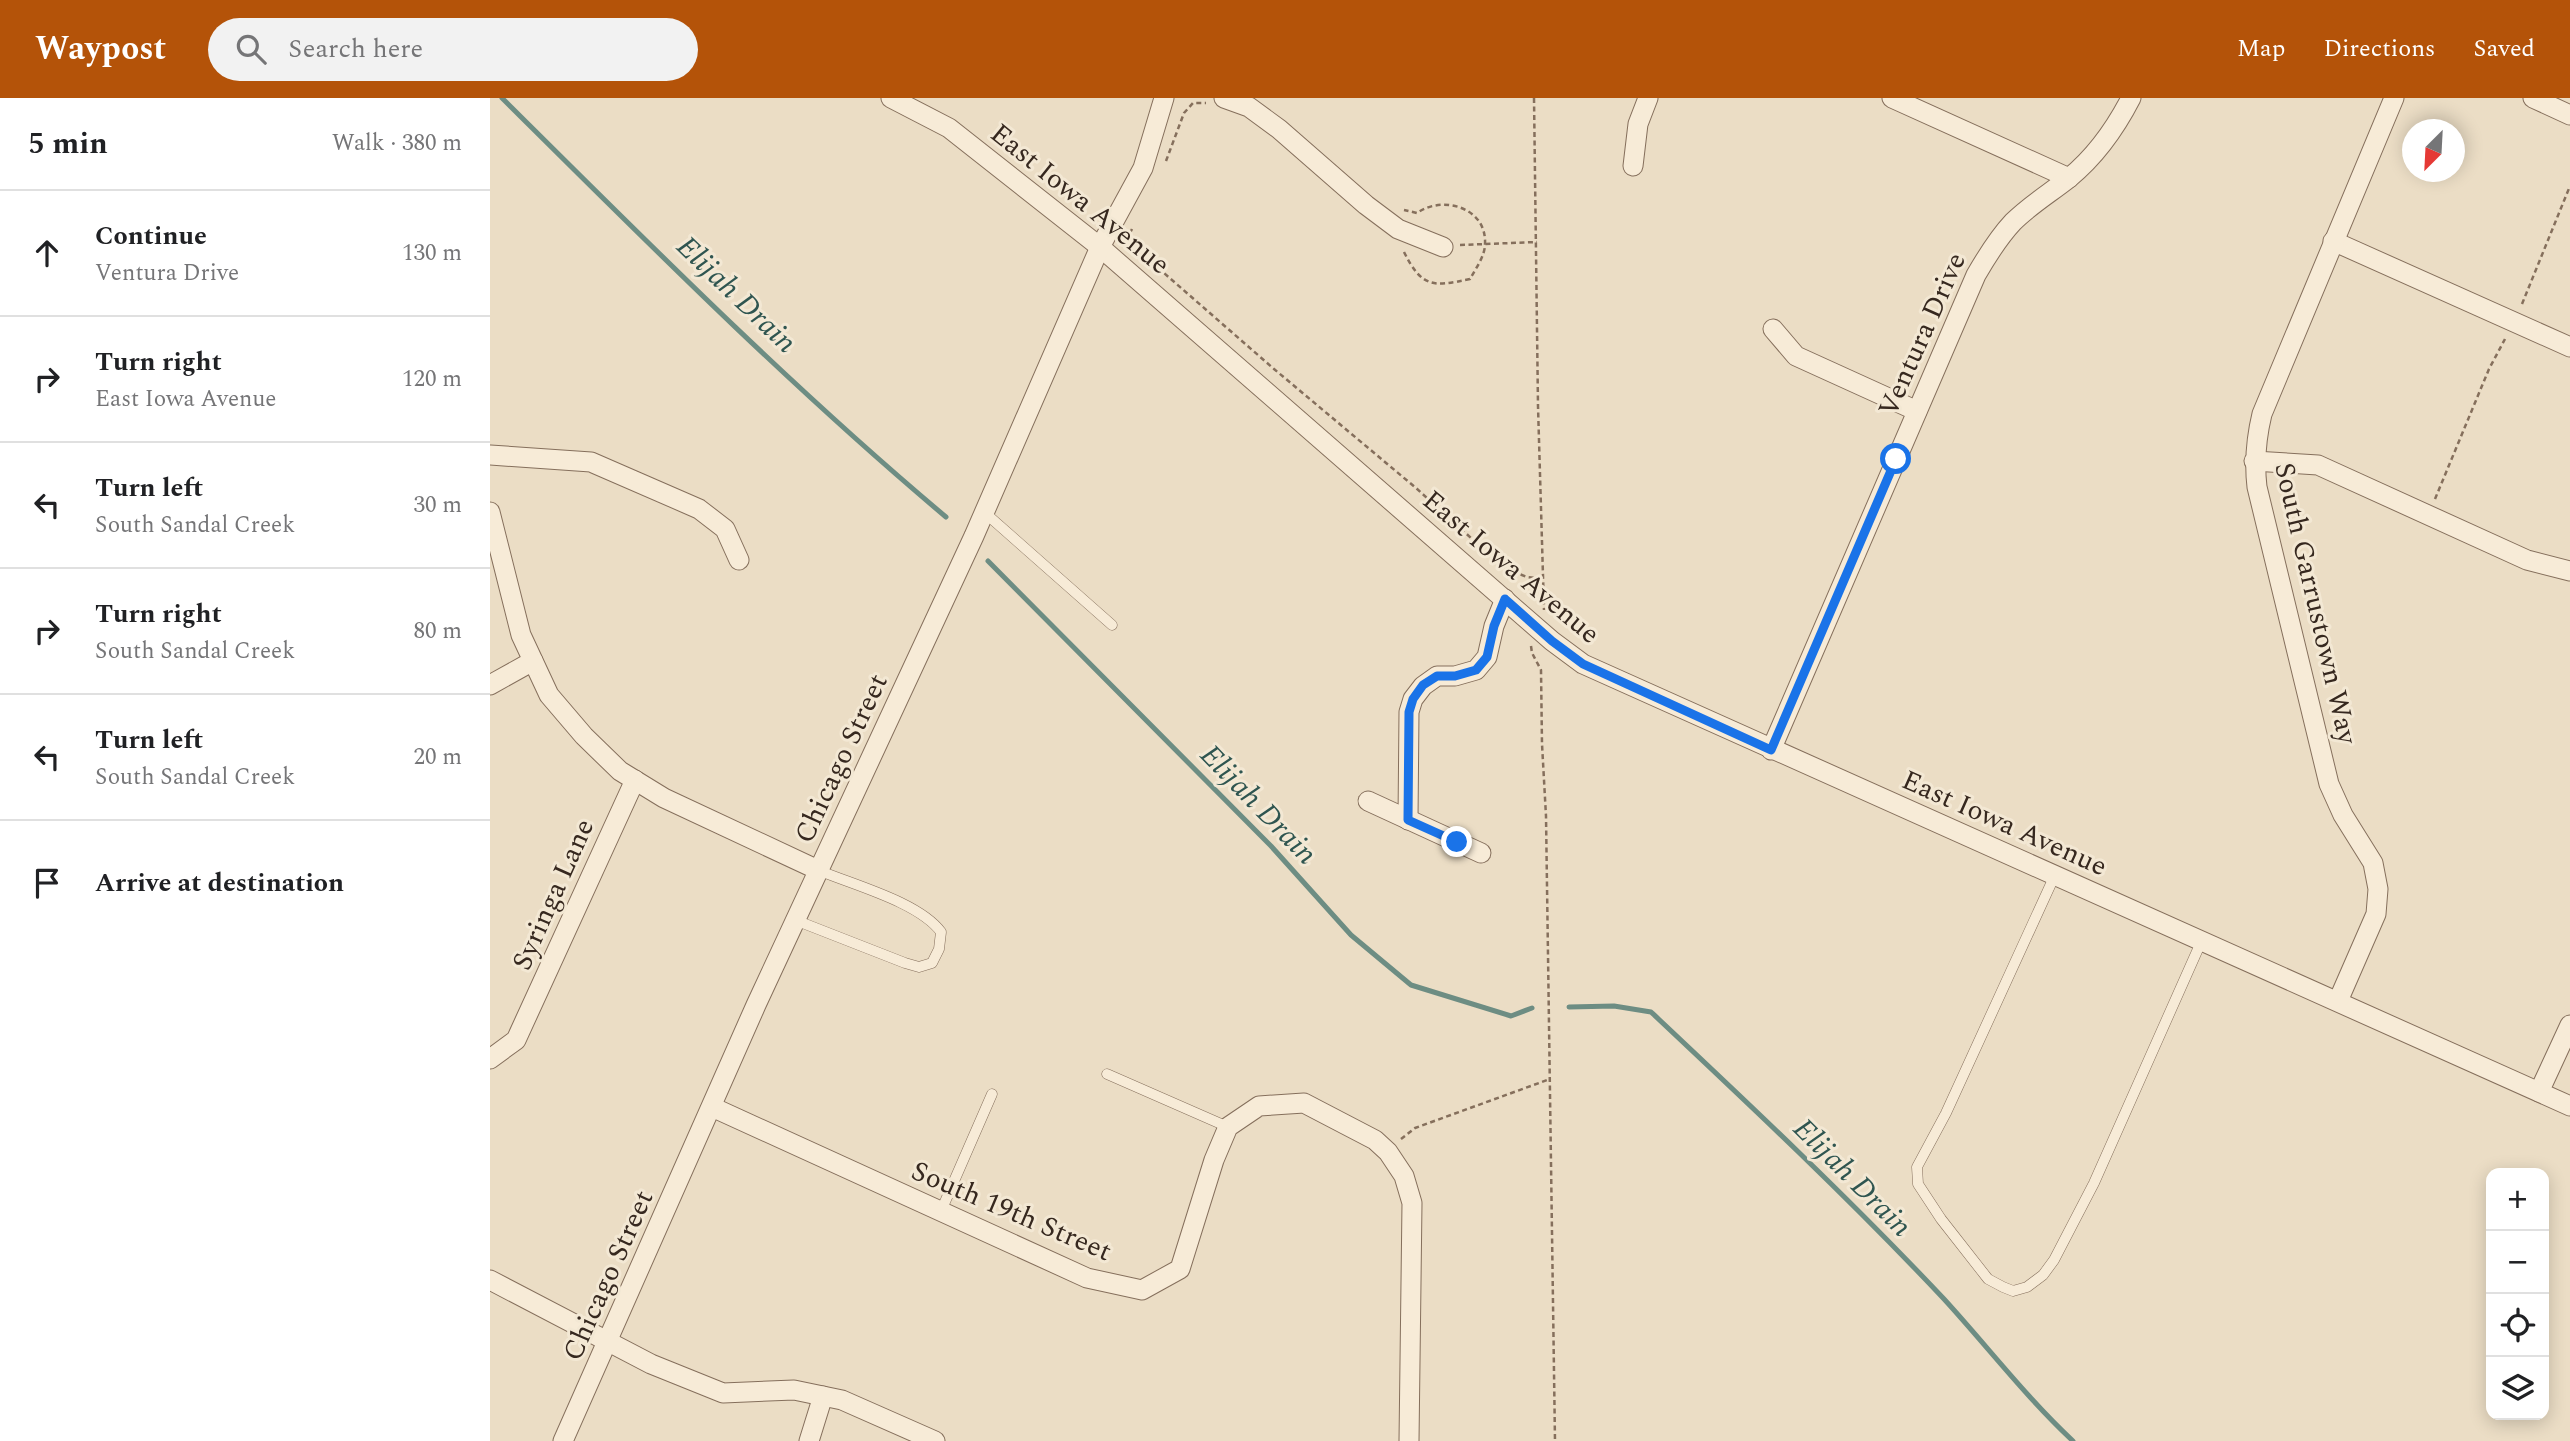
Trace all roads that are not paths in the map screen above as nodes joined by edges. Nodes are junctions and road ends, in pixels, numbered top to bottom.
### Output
1 (891, 98) edge
2 (1164, 98) edge
3 (1648, 98) edge
4 (1892, 98) edge
5 (2131, 98) edge
6 (2395, 98) edge
7 (2533, 98) edge
8 (1217, 101) edge
9 (2570, 115) edge
10 (1633, 166) dead end
11 (2069, 178) junction
12 (2333, 241) junction
13 (1100, 247) junction
14 (1443, 247) road end
15 (1773, 329) dead end
16 (2570, 347) edge
17 (1917, 411) junction
18 (490, 455) edge
19 (2254, 461) junction
20 (984, 511) junction
21 (490, 512) edge
22 (739, 560) dead end
23 (2570, 571) edge
24 (1505, 599) junction
25 (1112, 625) dead end
26 (533, 661) junction
27 (490, 685) edge
28 (1771, 750) junction
29 (635, 780) junction
30 (1367, 801) dead end
31 (1408, 820) junction
32 (1481, 853) dead end
33 (818, 870) junction
34 (2054, 875) junction
35 (796, 920) junction
36 (2202, 940) junction
37 (2338, 1002) junction
38 (2570, 1024) edge
39 (490, 1059) edge
40 (1107, 1074) dead end
41 (2539, 1092) junction
42 (992, 1094) dead end
43 (712, 1107) junction
44 (2570, 1107) edge
45 (1228, 1127) junction
46 (941, 1211) junction
47 (490, 1280) edge
48 (608, 1341) junction
49 (823, 1396) junction
50 (563, 1441) edge
51 (808, 1441) edge
52 (935, 1441) edge
53 (1409, 1441) edge

1 - 13 street, East Iowa Avenue
2 - 13 street, Chicago Street
3 - 10 street
4 - 11 street
5 - 11 street, Ventura Drive
6 - 12 street, South Garrustown Way
7 - 9 street
8 - 14 street
11 - 17 street, Ventura Drive
12 - 16 street
12 - 19 street, South Garrustown Way
13 - 20 street, Chicago Street
13 - 24 street, East Iowa Avenue
15 - 17 street
17 - 28 street, Ventura Drive
18 - 22 street
19 - 23 street
19 - 37 street, South Garrustown Way
20 - 25 lane
20 - 33 street, Chicago Street
21 - 26 street
24 - 28 street, East Iowa Avenue
24 - 31 street
26 - 27 street
26 - 29 street
28 - 34 street, East Iowa Avenue
29 - 33 street
29 - 39 street, Syringa Lane
30 - 31 street
31 - 32 street
33 - 35 street, Chicago Street
33 - 35 lane
34 - 36 street, East Iowa Avenue
34 - 36 lane
35 - 43 street, Chicago Street
36 - 37 street, East Iowa Avenue
37 - 41 street, East Iowa Avenue
38 - 41 street
40 - 45 lane
41 - 44 street, East Iowa Avenue
42 - 46 lane
43 - 46 street, South 19th Street
43 - 48 street, Chicago Street
45 - 46 street, South 19th Street
45 - 53 street
47 - 48 street
48 - 49 street
48 - 50 street, Chicago Street
49 - 51 street
49 - 52 street

